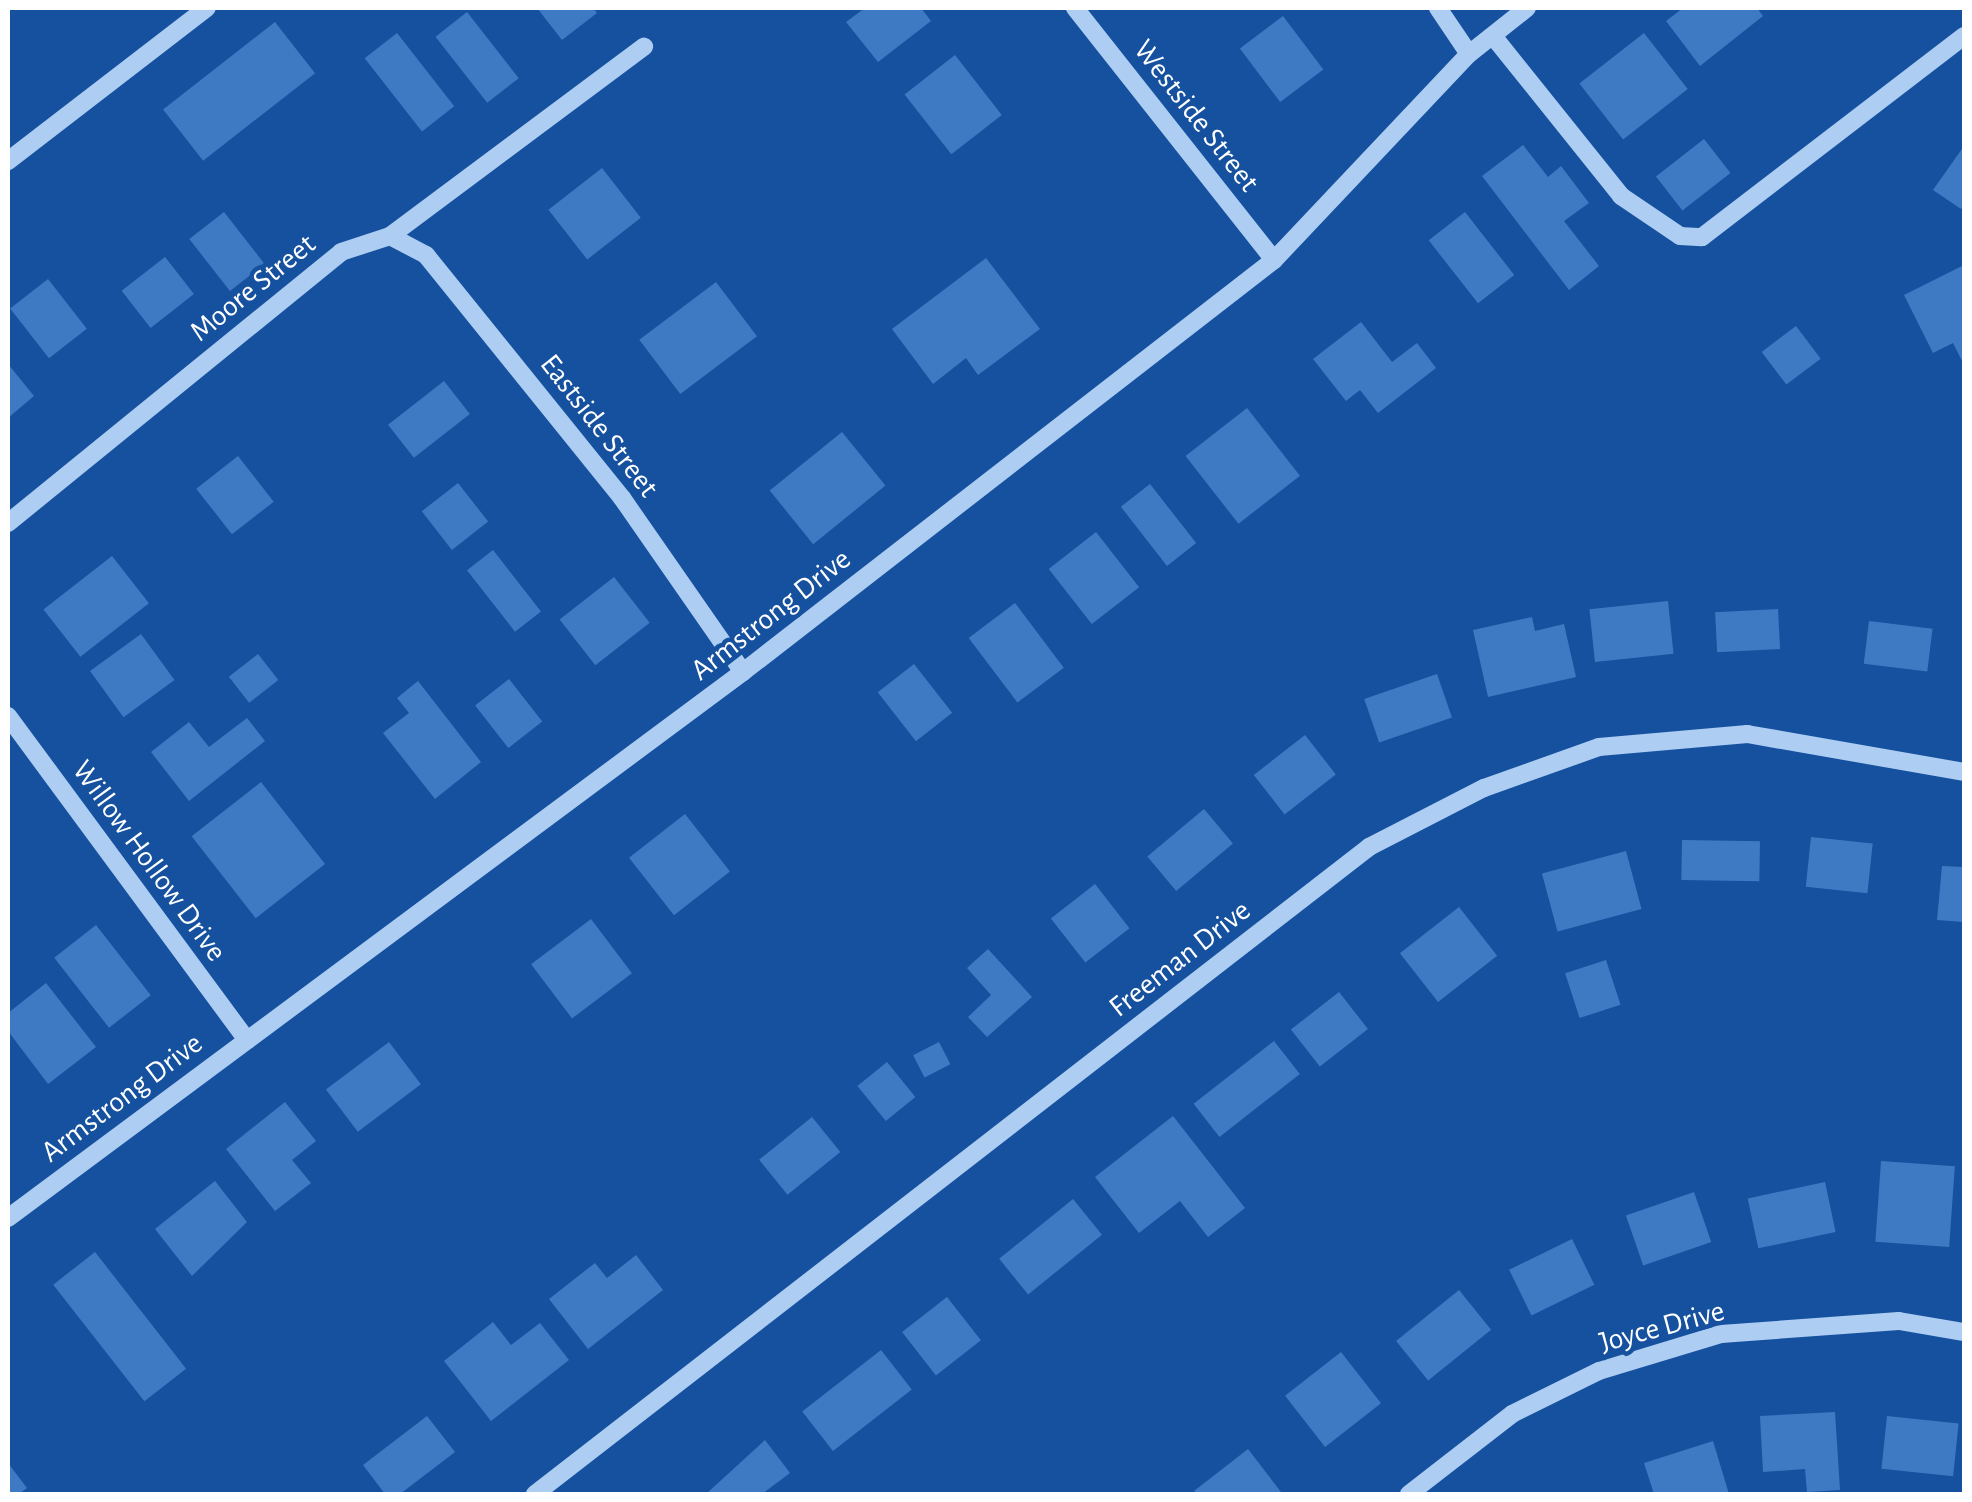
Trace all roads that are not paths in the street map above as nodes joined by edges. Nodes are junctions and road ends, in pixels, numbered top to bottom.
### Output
1 (207, 8) edge
2 (1075, 8) edge
3 (1438, 8) edge
4 (1528, 8) edge
5 (1492, 36) junction
6 (1964, 36) edge
7 (644, 46) dead end
8 (1469, 54) junction
9 (8, 161) edge
10 (390, 236) junction
11 (1274, 260) junction
12 (8, 523) edge
13 (743, 672) junction
14 (8, 716) edge
15 (1964, 772) edge
16 (247, 1040) junction
17 (8, 1218) edge
18 (1964, 1332) edge
19 (535, 1494) edge
20 (1409, 1494) edge

1 - 9 street
2 - 11 street, Westside Street
3 - 8 street
4 - 5 street, Armstrong Drive
5 - 6 street
5 - 8 street, Armstrong Drive
7 - 10 street, Moore Street
8 - 11 street, Armstrong Drive
10 - 12 street, Moore Street
10 - 13 street, Eastside Street
11 - 13 street, Armstrong Drive
13 - 16 street, Armstrong Drive
14 - 16 street, Willow Hollow Drive
15 - 19 street, Freeman Drive
16 - 17 street, Armstrong Drive
18 - 20 street, Joyce Drive

